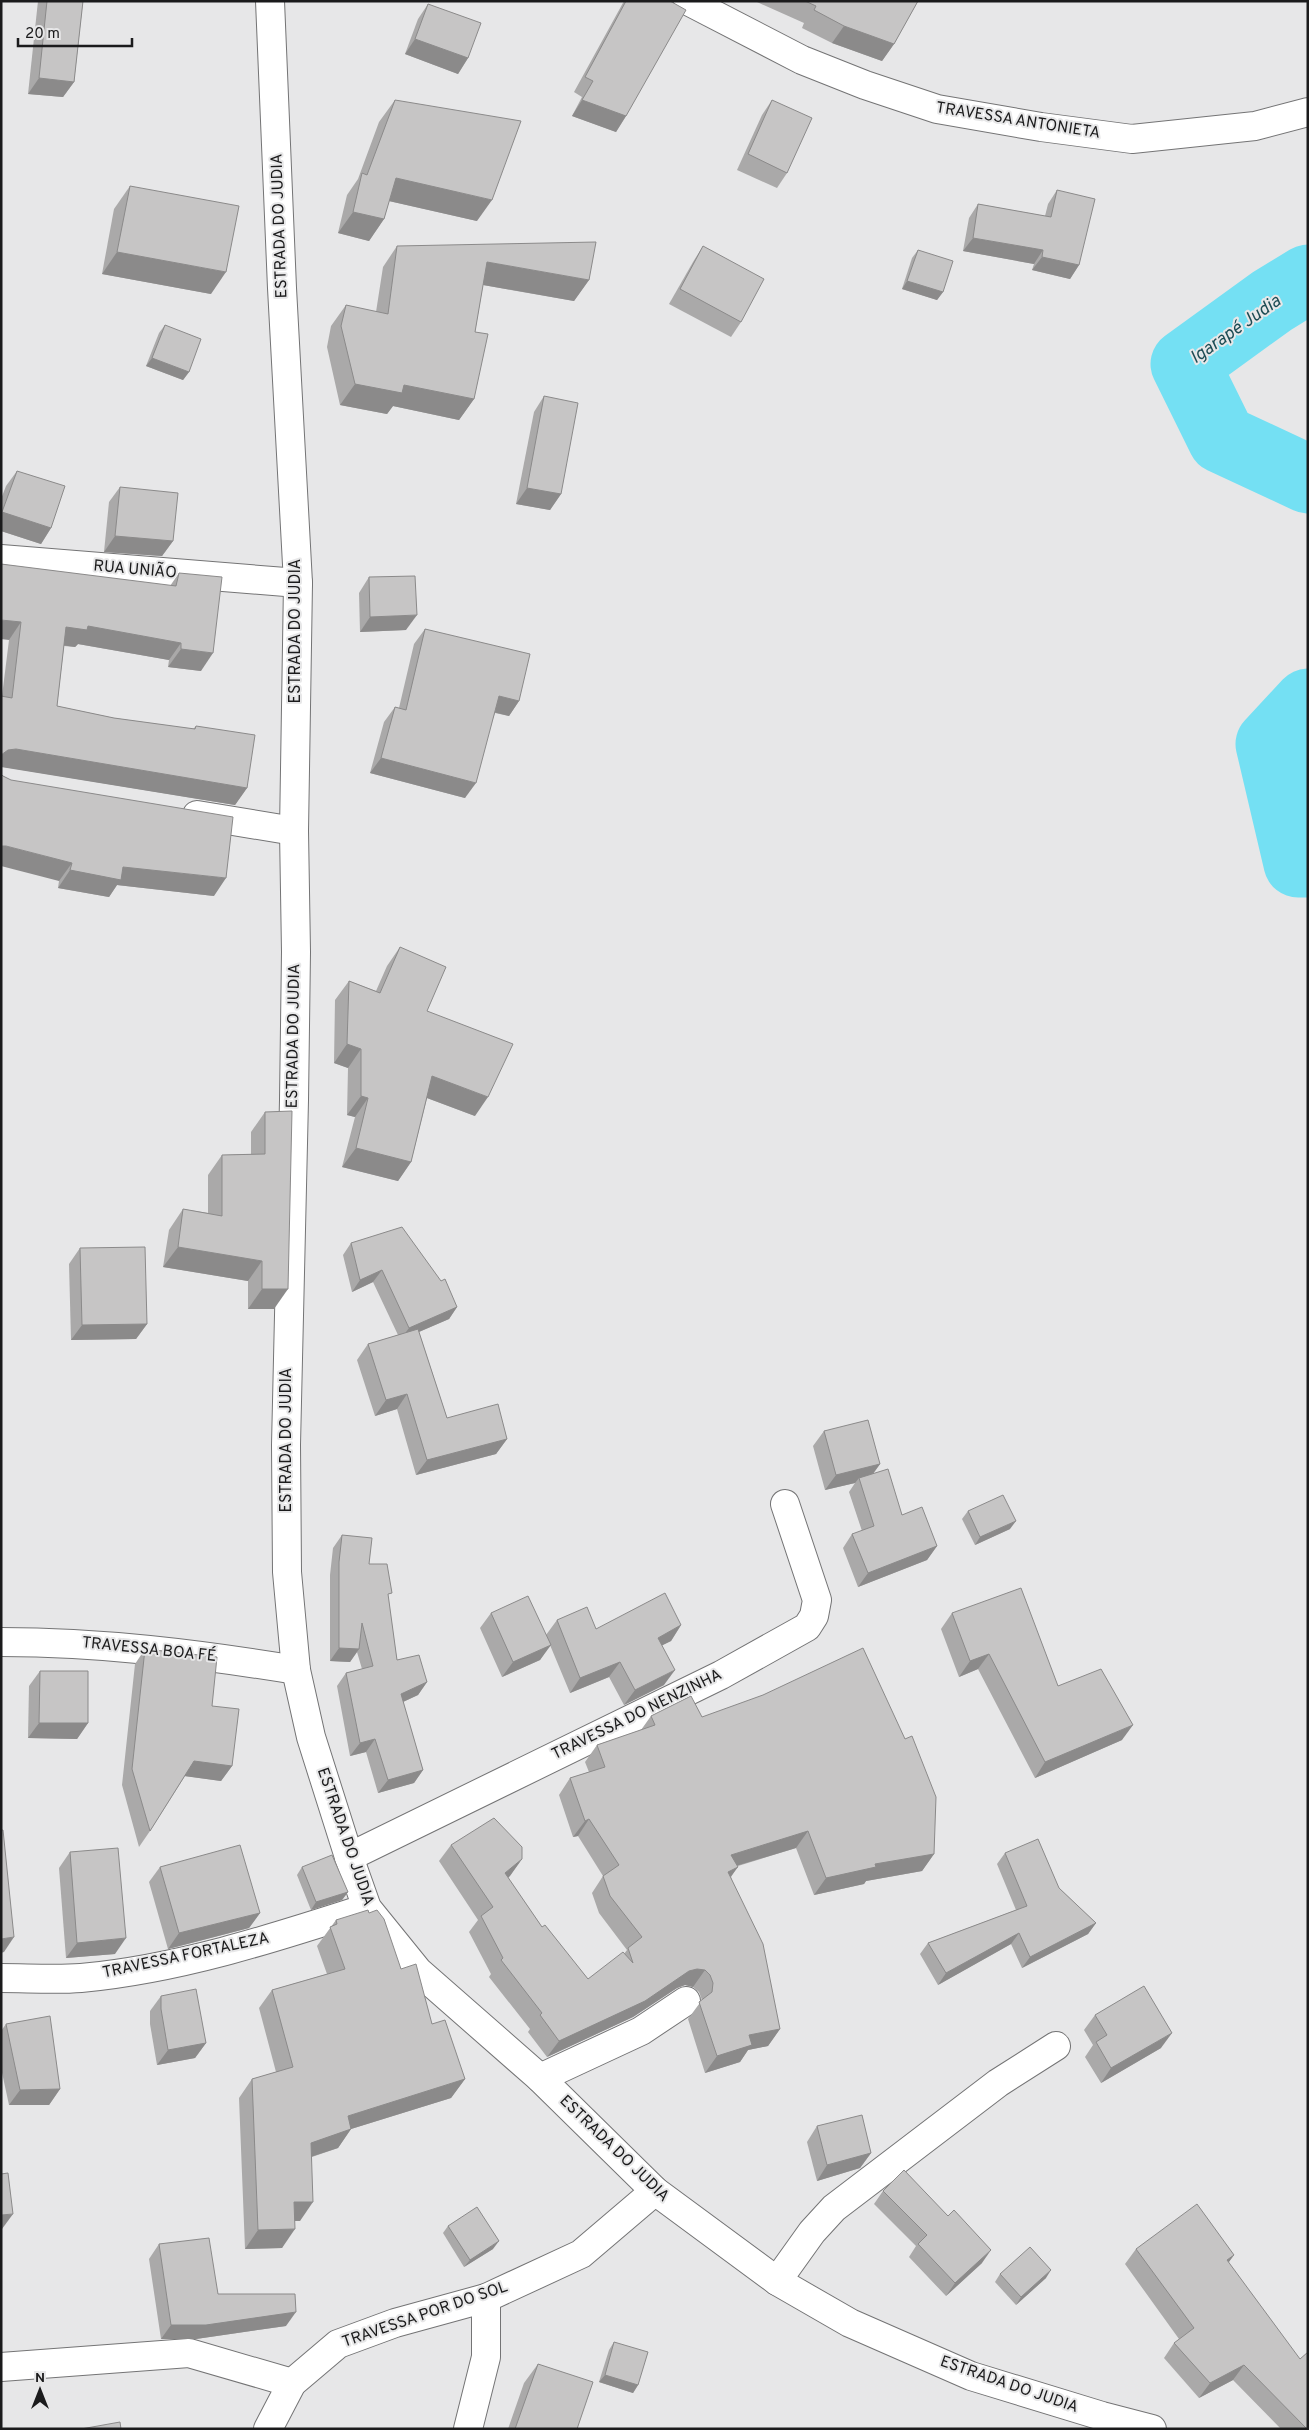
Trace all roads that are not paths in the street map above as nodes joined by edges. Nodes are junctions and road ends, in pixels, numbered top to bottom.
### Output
1 (270, 1) edge
2 (688, 1) edge
3 (1308, 112) edge
4 (1, 559) edge
5 (298, 583) junction
6 (177, 811) edge
7 (294, 831) junction
8 (785, 1504) dead end
9 (1, 1642) edge
10 (296, 1670) junction
11 (348, 1857) junction
12 (367, 1908) junction
13 (1, 1978) edge
14 (686, 2001) dead end
15 (1056, 2046) dead end
16 (540, 2078) junction
17 (654, 2191) junction
18 (777, 2281) junction
19 (486, 2298) junction
20 (1, 2367) edge
21 (292, 2383) junction
22 (268, 2429) edge
23 (468, 2429) edge
24 (1152, 2429) edge

1 - 5 street, ESTRADA DO JUDIA
2 - 3 street, TRAVESSA ANTONIETA
4 - 5 street, RUA UNIÃO
5 - 7 street, ESTRADA DO JUDIA
6 - 7 street
7 - 10 street, ESTRADA DO JUDIA
8 - 11 street, TRAVESSA DO NENZINHA
9 - 10 street, TRAVESSA BOA FÉ
10 - 11 street, ESTRADA DO JUDIA
11 - 12 street, ESTRADA DO JUDIA
12 - 13 street, TRAVESSA FORTALEZA
12 - 16 street, ESTRADA DO JUDIA
14 - 16 street
15 - 18 street
16 - 17 street, ESTRADA DO JUDIA
17 - 18 street, ESTRADA DO JUDIA
17 - 19 street, TRAVESSA POR DO SOL
18 - 24 street, ESTRADA DO JUDIA
19 - 21 street, TRAVESSA POR DO SOL
19 - 23 street
20 - 21 street
21 - 22 street, TRAVESSA POR DO SOL

